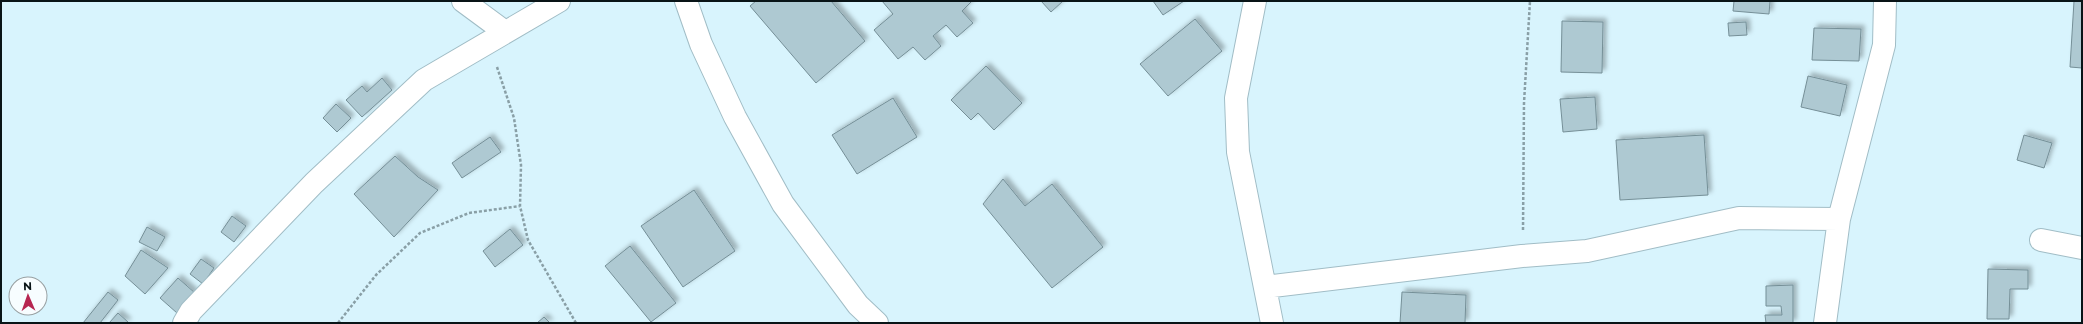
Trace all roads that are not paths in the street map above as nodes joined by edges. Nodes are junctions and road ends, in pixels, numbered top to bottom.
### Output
1 (463, 1) edge
2 (559, 1) edge
3 (686, 1) edge
4 (1255, 1) edge
5 (1885, 1) edge
6 (497, 37) junction
7 (1839, 218) junction
8 (2041, 240) dead end
9 (2082, 248) edge
10 (1265, 287) junction
11 (184, 323) edge
12 (877, 323) edge
13 (1272, 323) edge
14 (1825, 323) edge

1 - 6 street
2 - 6 street
3 - 12 street
4 - 10 street
5 - 7 street
6 - 11 street
7 - 10 street
7 - 14 street
8 - 9 street
10 - 13 street

